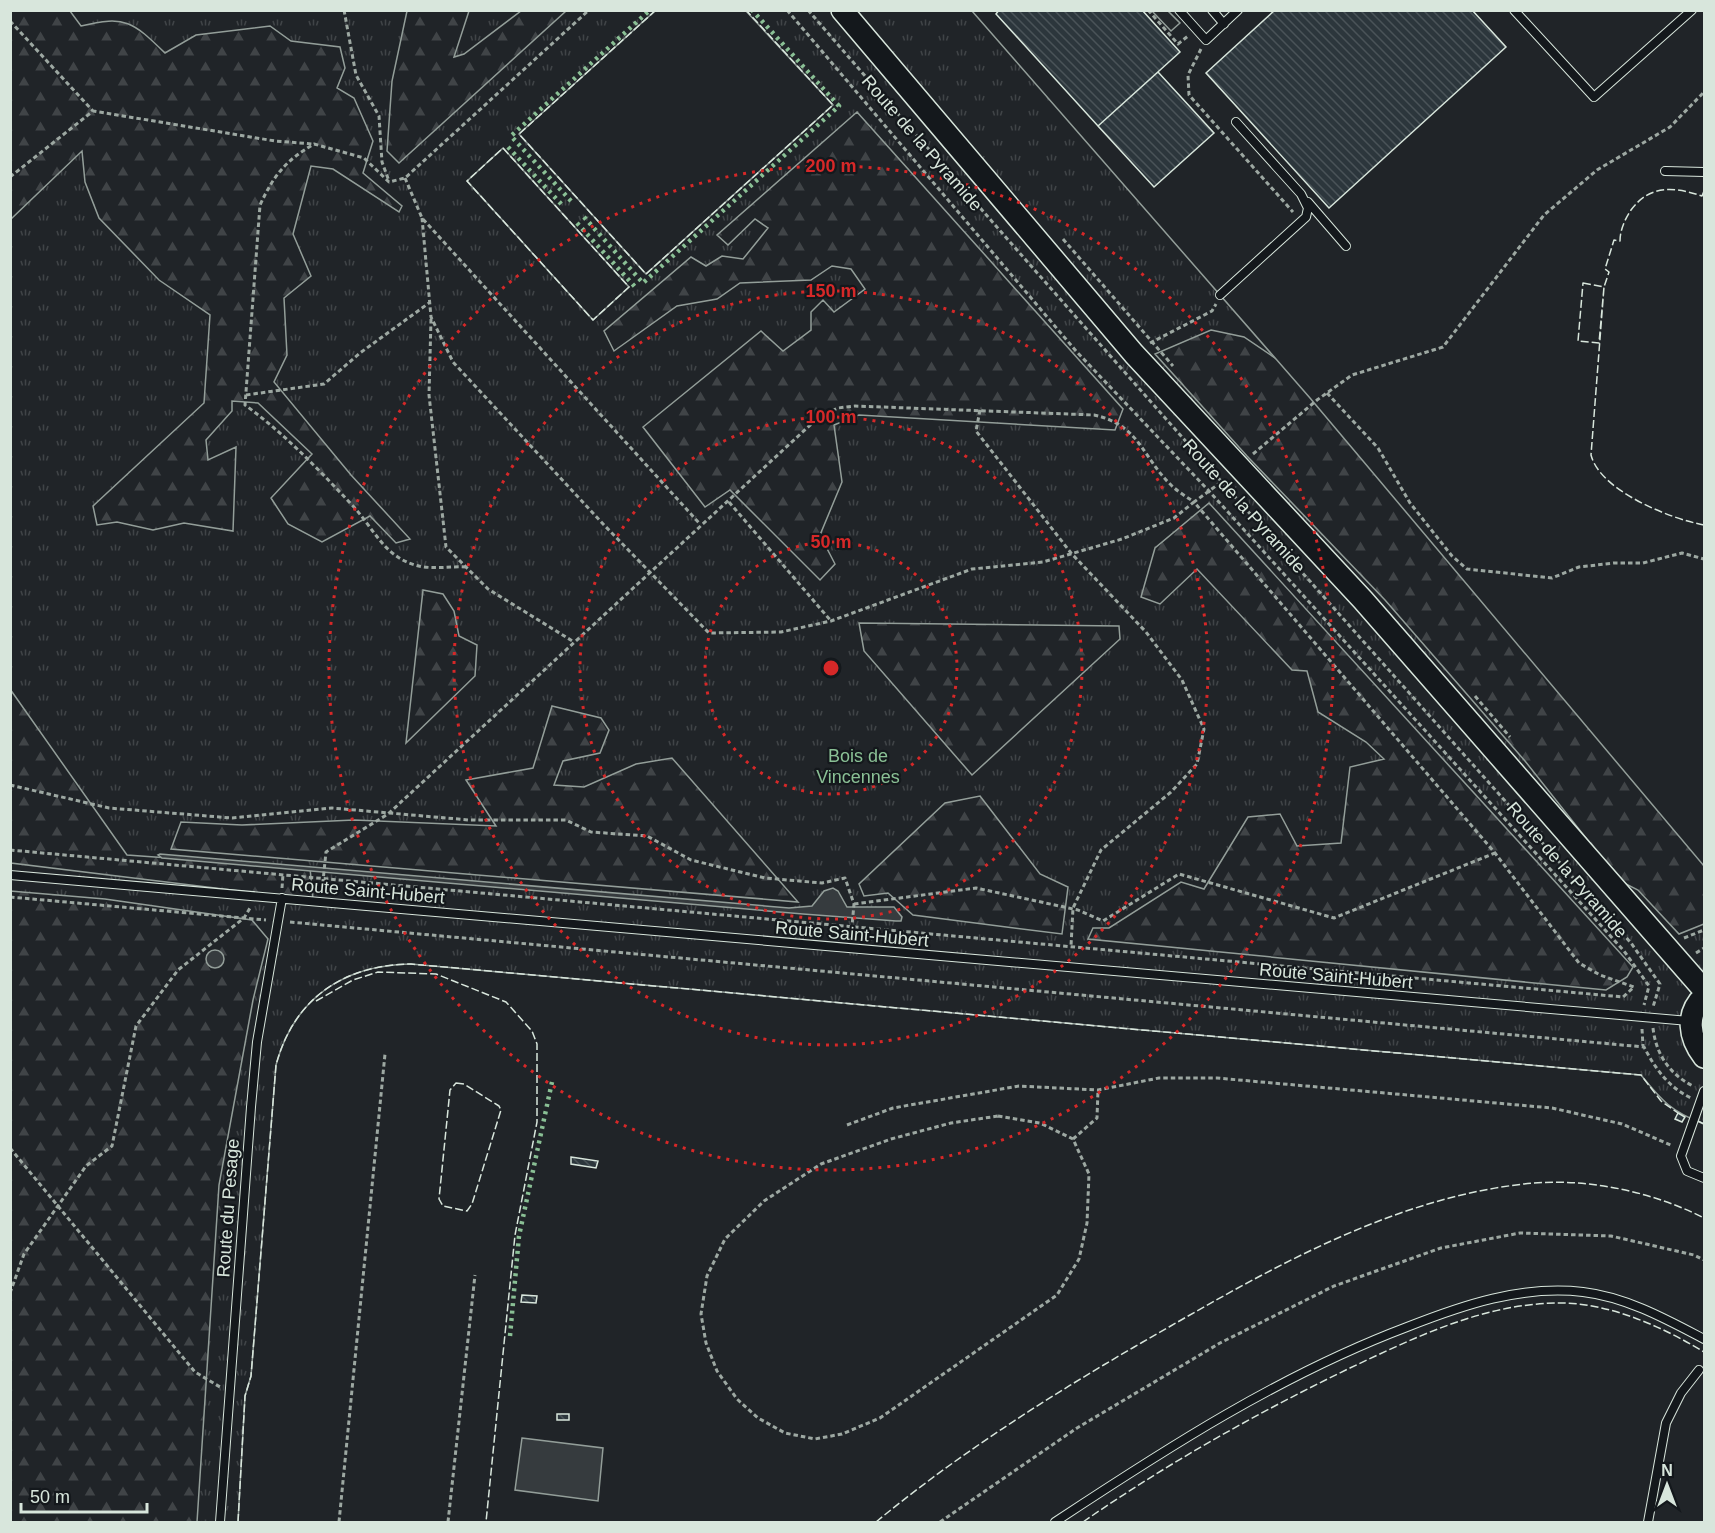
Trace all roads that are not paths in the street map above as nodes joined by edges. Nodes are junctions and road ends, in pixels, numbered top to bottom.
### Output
1 (842, 10) edge
2 (1179, 10) edge
3 (1212, 10) edge
4 (1238, 10) edge
5 (1514, 10) edge
6 (1692, 10) edge
7 (1224, 24) junction
8 (1236, 122) dead end
9 (1665, 171) dead end
10 (1704, 172) edge
11 (1306, 200) junction
12 (1346, 246) dead end
13 (1220, 295) road end
14 (10, 875) edge
15 (282, 898) junction
16 (1704, 990) edge
17 (1704, 996) edge
18 (1690, 1021) junction
19 (1704, 1057) edge
20 (1701, 1090) edge
21 (1704, 1178) edge
22 (1704, 1339) edge
23 (1699, 1370) dead end
24 (220, 1522) edge
25 (1055, 1522) edge
26 (1648, 1522) edge

1 - 16 street, Route de la Pyramide
2 - 7 lane
3 - 7 lane
4 - 7 lane
5 - 6 lane
8 - 11 lane
9 - 10 lane
11 - 12 lane
11 - 13 lane
14 - 15 lane, Route Saint-Hubert
15 - 18 lane, Route Saint-Hubert
15 - 24 lane, Route du Pesage
17 - 18 street
18 - 19 street
20 - 21 lane
22 - 25 lane
23 - 26 lane

